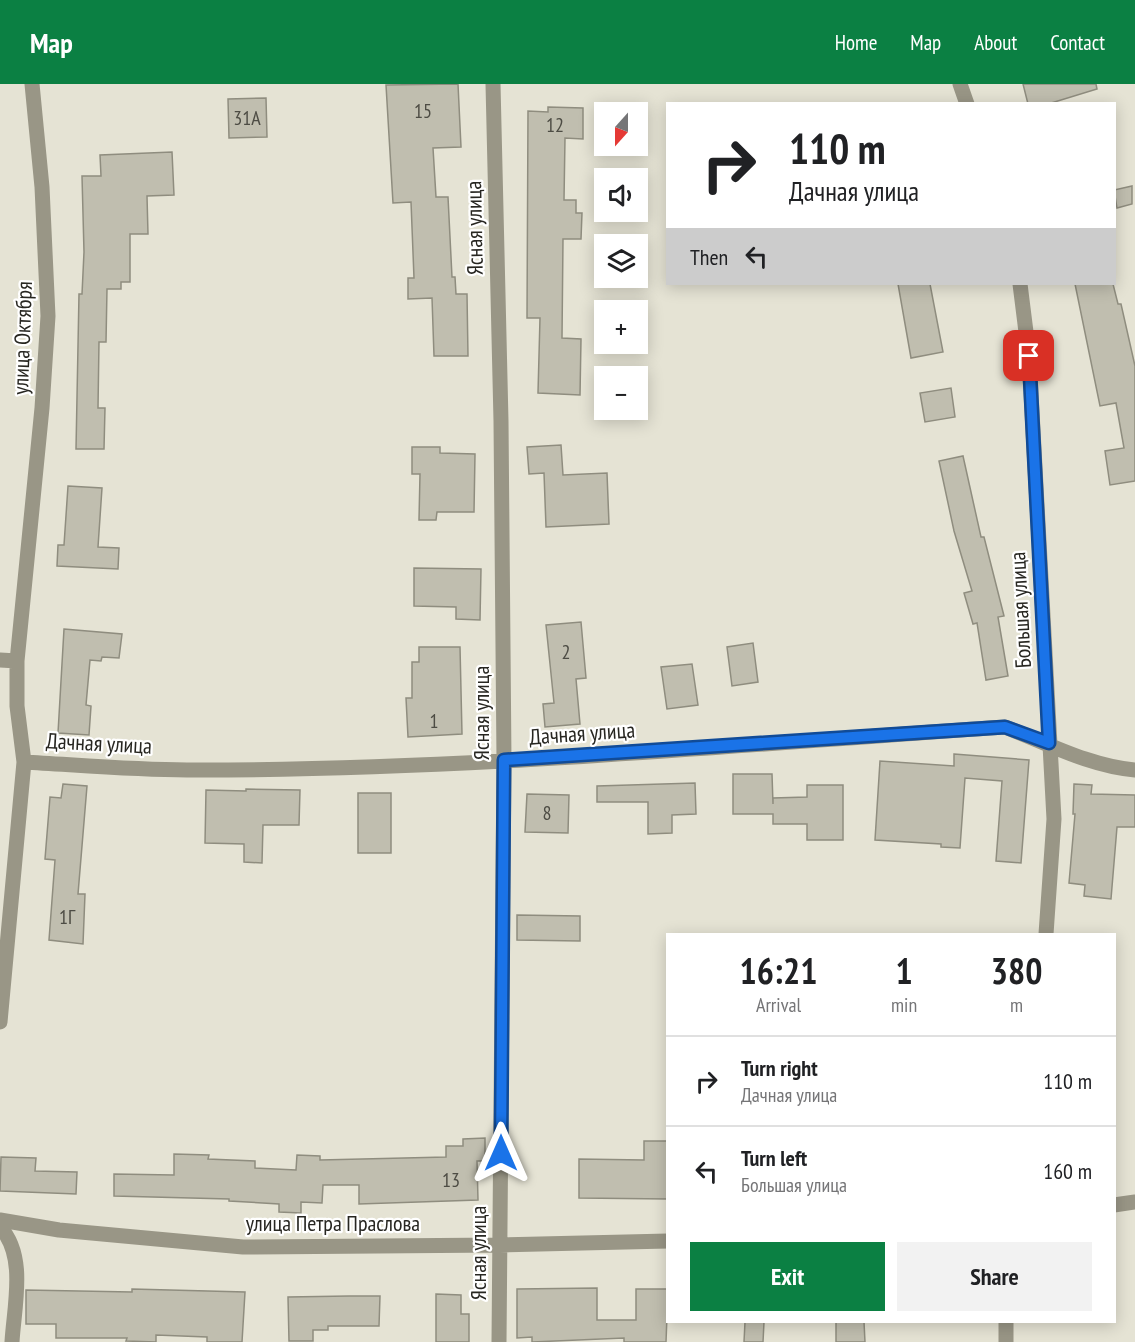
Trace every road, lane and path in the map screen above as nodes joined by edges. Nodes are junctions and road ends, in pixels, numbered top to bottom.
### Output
1 (32, 84) edge
2 (493, 84) edge
3 (960, 84) edge
4 (966, 102) edge
5 (1020, 285) edge
6 (0, 660) edge
7 (17, 661) junction
8 (1049, 743) junction
9 (504, 760) junction
10 (24, 762) junction
11 (1135, 770) edge
12 (1046, 933) edge
13 (0, 1022) edge
14 (1135, 1202) edge
15 (1116, 1205) edge
16 (0, 1220) edge
17 (0, 1227) edge
18 (666, 1241) edge
19 (501, 1245) junction
20 (1006, 1323) edge
21 (12, 1342) edge
22 (500, 1342) edge
23 (1005, 1342) edge

1 - 7 street, улица Октября
2 - 9 street, Ясная улица
3 - 4 street
5 - 8 street, Большая улица
6 - 7 street
7 - 10 street, улица Октября
8 - 9 street, Дачная улица
8 - 11 street, Дачная улица
8 - 12 street, Большая улица
9 - 10 street, Дачная улица
9 - 19 street, Ясная улица
10 - 13 street, улица Октября
14 - 15 street
16 - 19 street, улица Петра Праслова
17 - 21 street
18 - 19 street, улица Петра Праслова
19 - 22 street, Ясная улица
20 - 23 street

